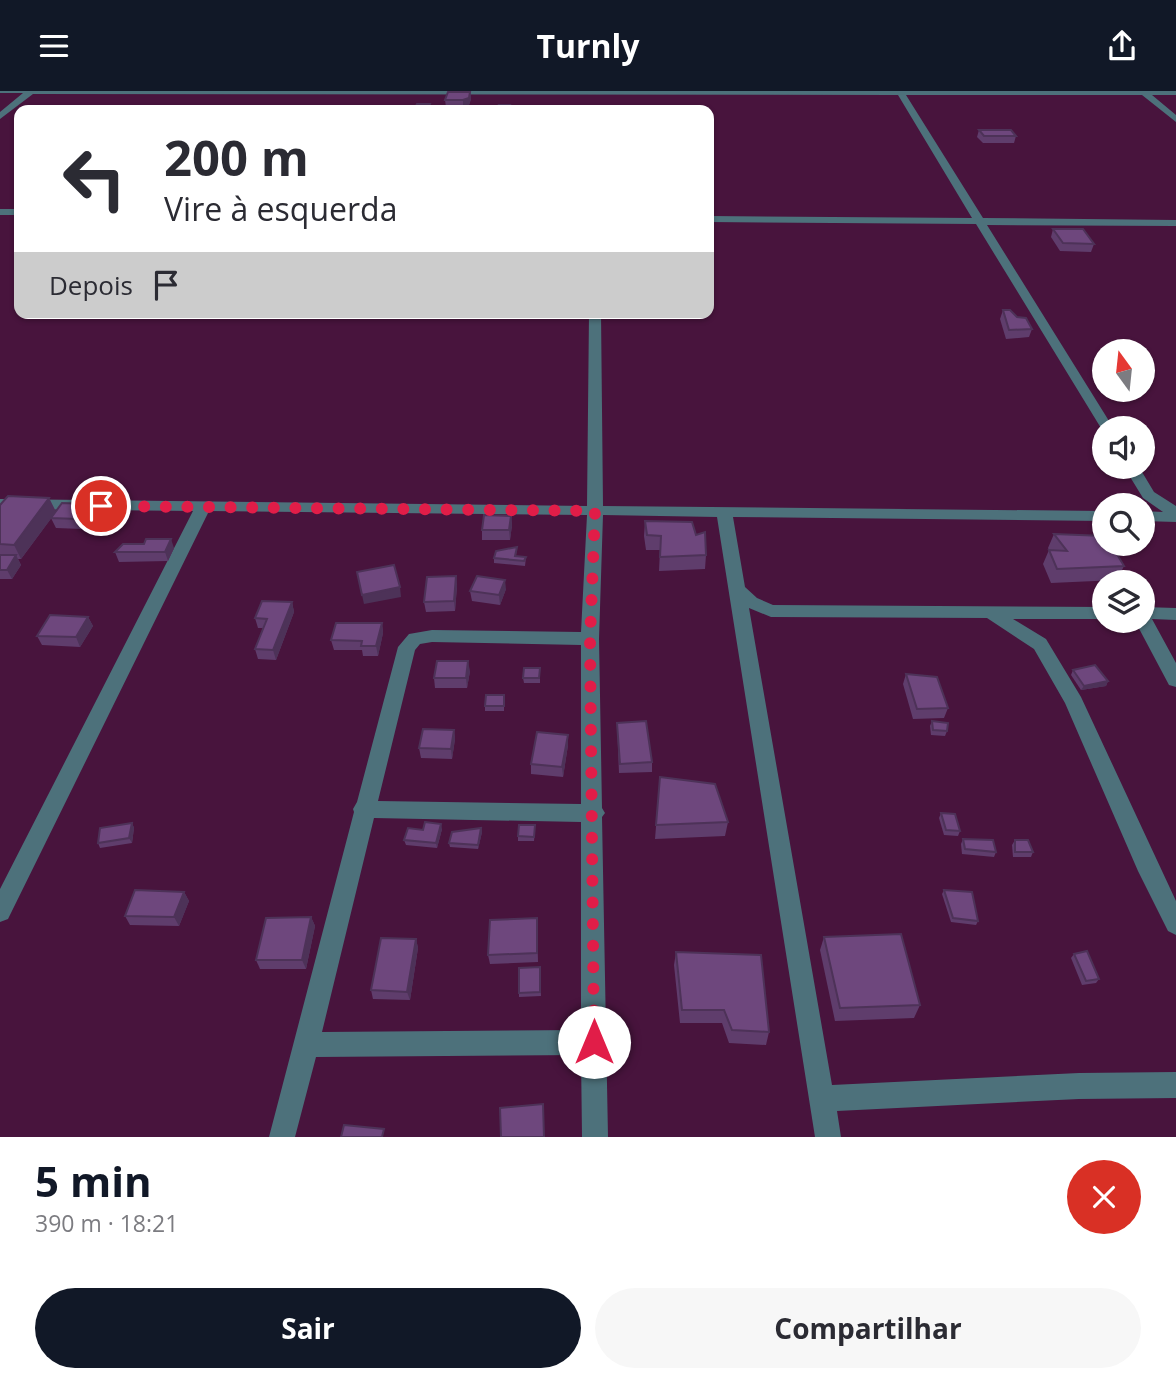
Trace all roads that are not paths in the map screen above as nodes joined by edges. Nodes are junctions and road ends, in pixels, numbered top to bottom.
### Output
1 (0, 91) edge
2 (31, 91) edge
3 (282, 92) edge
4 (1143, 92) edge
5 (901, 93) junction
6 (1176, 93) edge
7 (0, 116) edge
8 (1176, 119) edge
9 (714, 219) edge
10 (979, 222) junction
11 (1176, 223) edge
12 (595, 319) edge
13 (1100, 416) edge
14 (0, 504) edge
15 (1155, 505) edge
16 (203, 507) junction
17 (595, 511) junction
18 (724, 512) junction
19 (1176, 515) edge
20 (1092, 516) edge
21 (1155, 516) edge
22 (736, 588) junction
23 (771, 611) junction
24 (987, 612) junction
25 (1040, 613) junction
26 (1092, 613) edge
27 (1155, 613) edge
28 (1176, 614) edge
29 (1151, 633) edge
30 (745, 637) junction
31 (590, 639) junction
32 (1040, 644) junction
33 (1176, 680) edge
34 (363, 809) junction
35 (594, 813) junction
36 (0, 912) edge
37 (1176, 924) edge
38 (594, 1042) junction
39 (307, 1045) junction
40 (1176, 1084) edge
41 (822, 1098) junction
42 (282, 1137) edge
43 (595, 1137) edge
44 (828, 1137) edge

1 - 2 street
2 - 3 street
2 - 7 street
3 - 5 street
4 - 5 street
4 - 6 street
4 - 8 street
5 - 10 street
9 - 10 street
10 - 11 street
10 - 13 street
12 - 17 street
14 - 16 street
15 - 19 street
16 - 17 street
16 - 36 street
17 - 18 street
17 - 31 street
18 - 20 street
18 - 22 street
19 - 21 street
22 - 23 street
22 - 30 street
23 - 24 street
23 - 30 street
24 - 25 street
24 - 32 street
25 - 26 street
25 - 32 street
27 - 28 street
29 - 33 street
30 - 41 street
31 - 34 street
31 - 35 street
32 - 37 street
34 - 35 street
34 - 39 street
35 - 38 street
38 - 39 street
38 - 43 street
39 - 42 street
40 - 41 street
41 - 44 street

